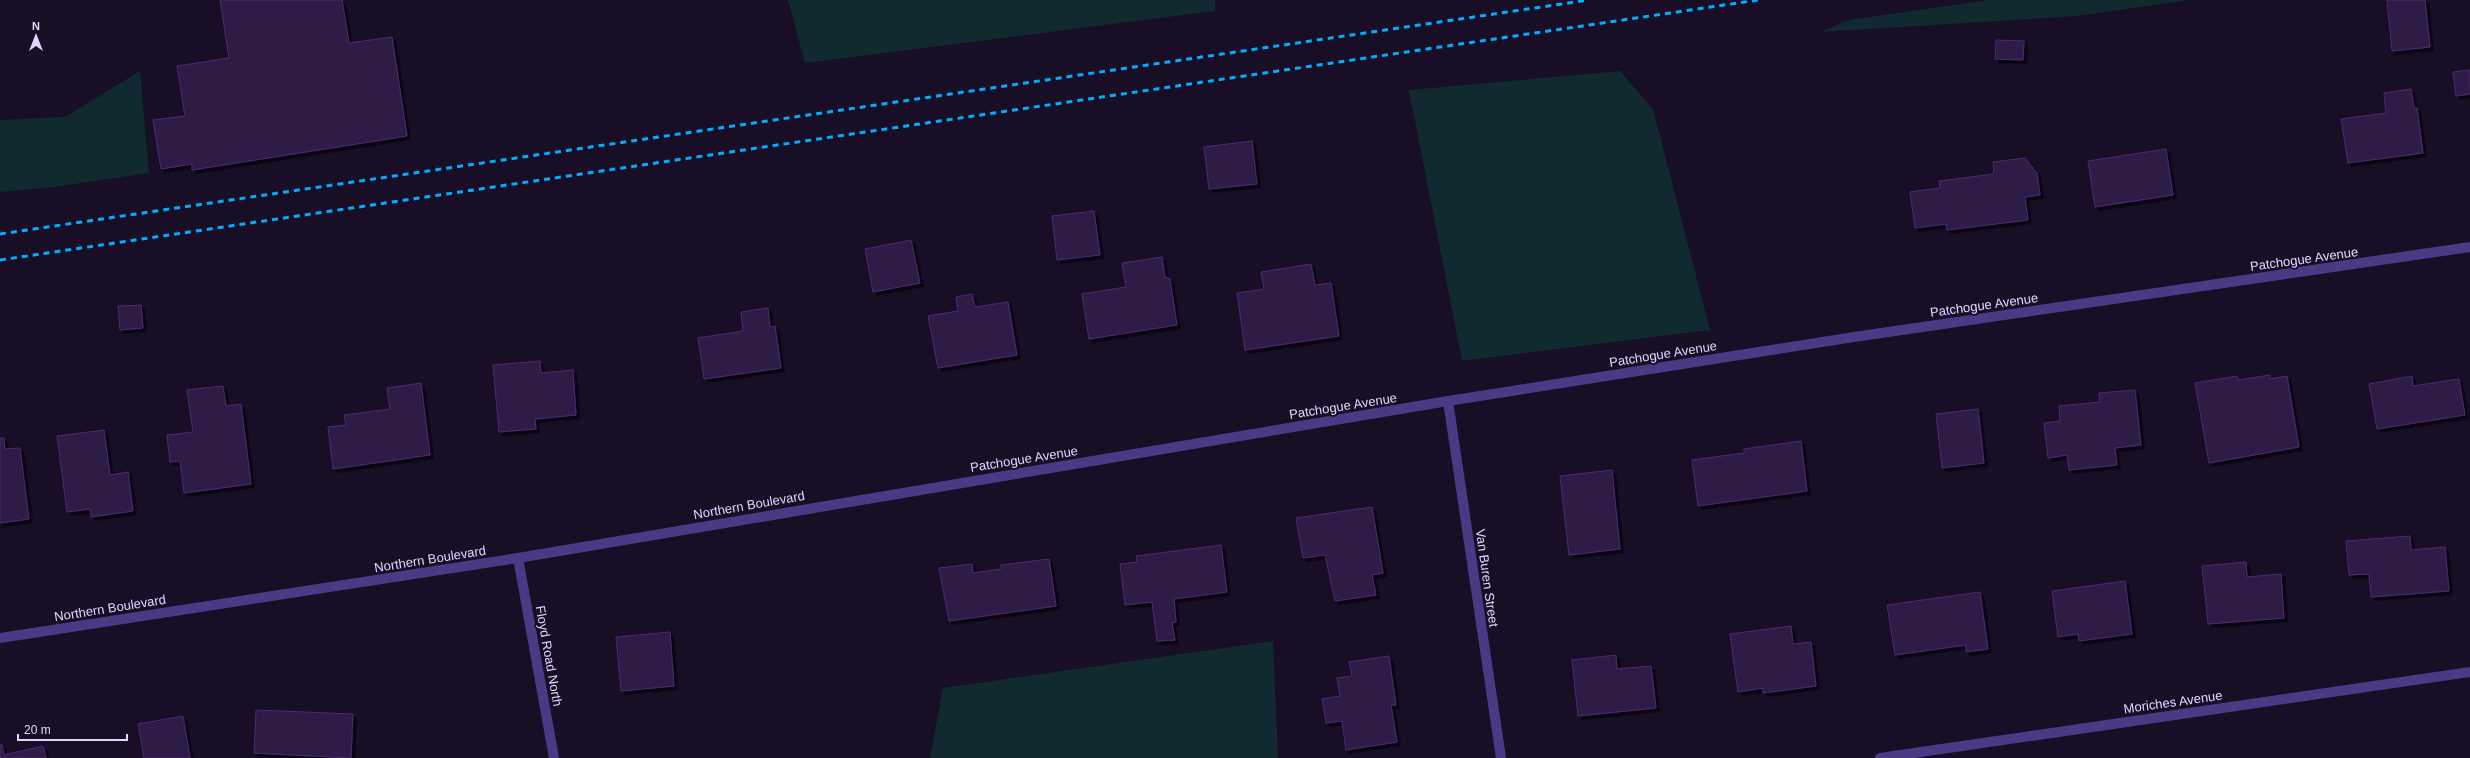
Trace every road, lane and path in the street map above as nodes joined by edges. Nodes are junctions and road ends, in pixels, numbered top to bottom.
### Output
1 (2470, 247) edge
2 (1448, 401) junction
3 (863, 499) joint
4 (518, 558) junction
5 (0, 638) edge
6 (2470, 672) edge
7 (554, 758) edge
8 (1501, 758) edge
9 (1880, 758) edge

1 - 2 street, Patchogue Avenue
2 - 3 street, Patchogue Avenue
2 - 8 street, Van Buren Street
3 - 4 street, Northern Boulevard
4 - 5 street, Northern Boulevard
4 - 7 street, Floyd Road North
6 - 9 street, Moriches Avenue

